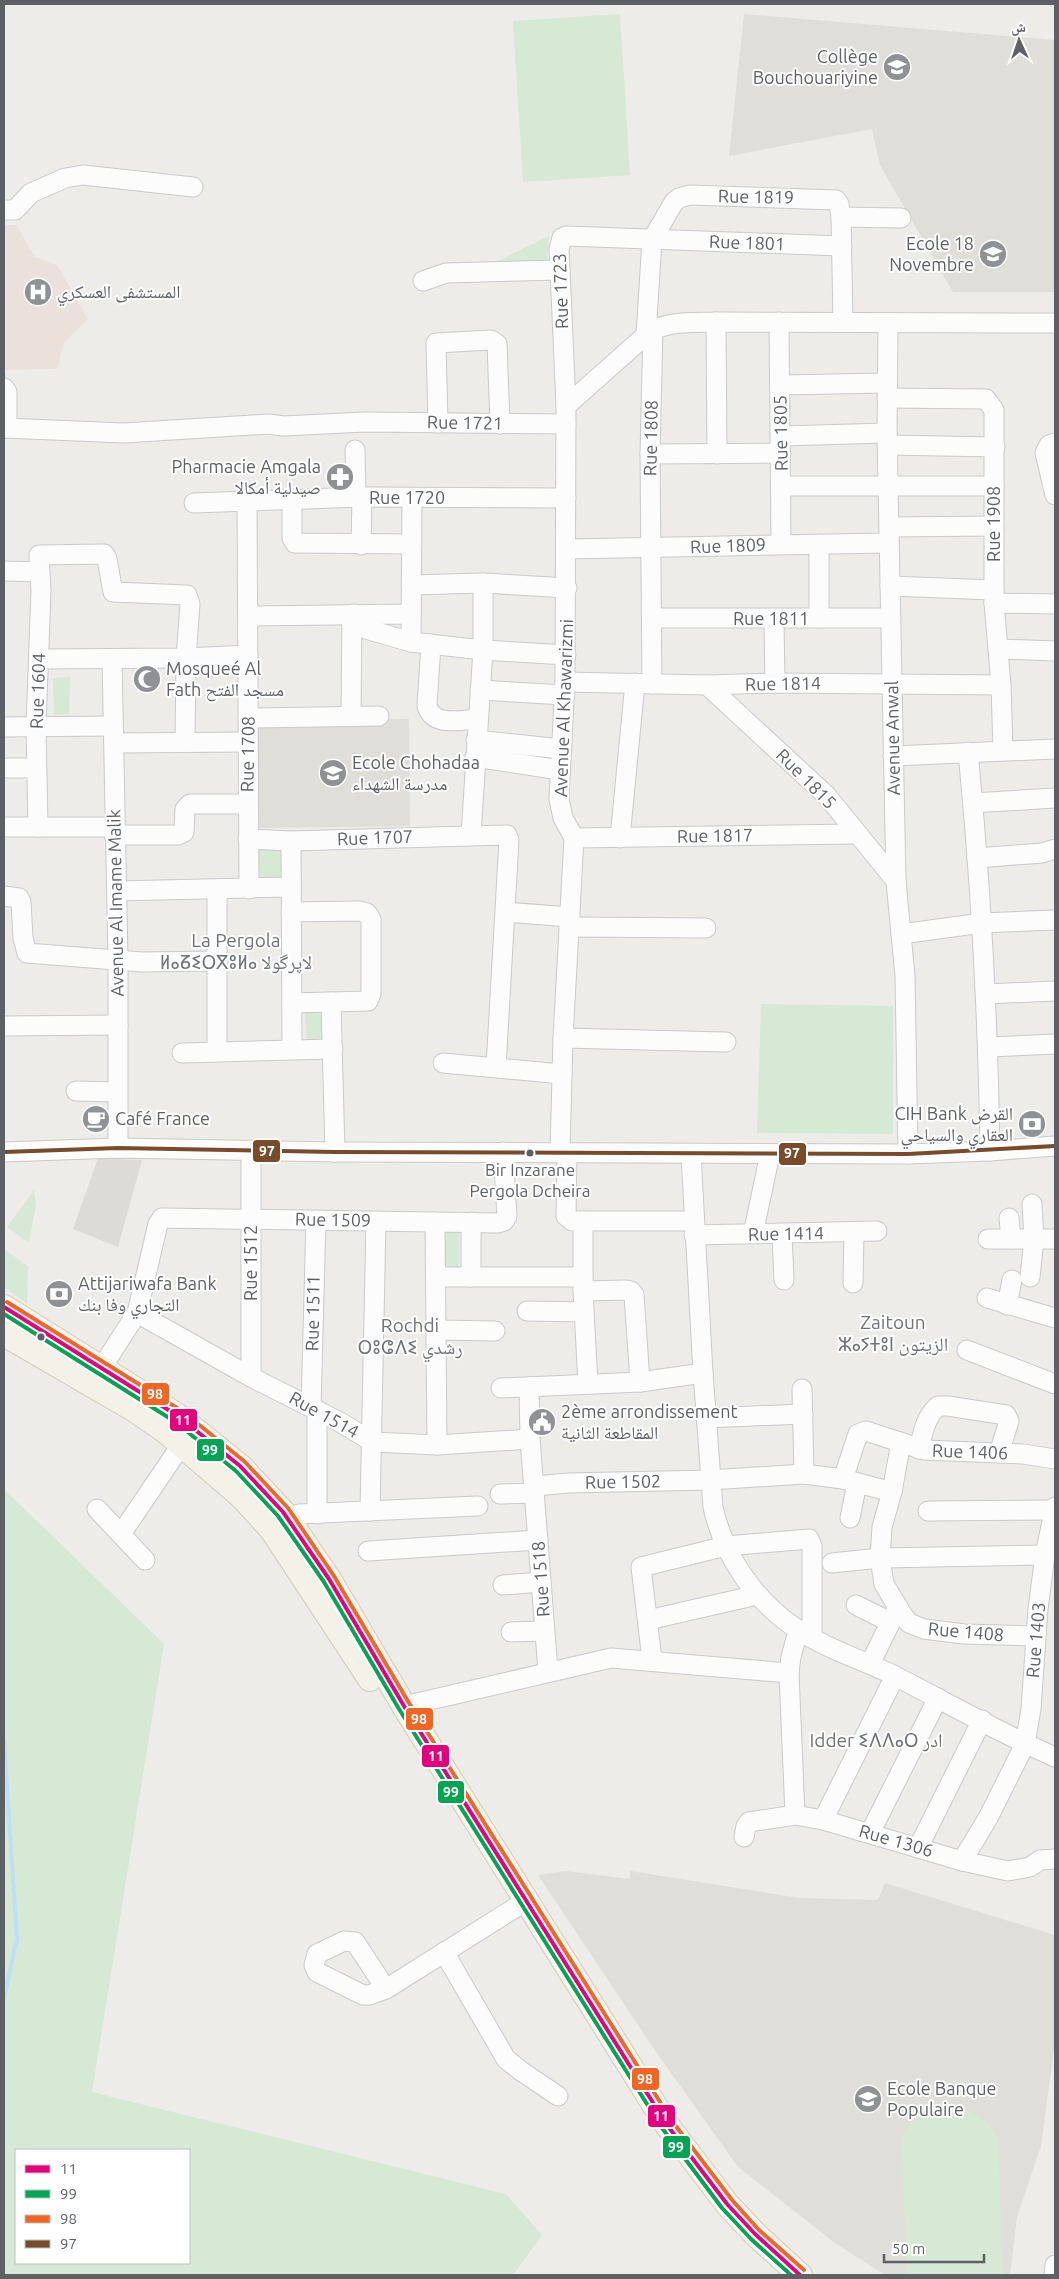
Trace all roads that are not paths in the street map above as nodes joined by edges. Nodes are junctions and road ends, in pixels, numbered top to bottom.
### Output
1 (193, 187) dead end
2 (4, 210) edge
3 (842, 217) junction
4 (901, 218) dead end
5 (652, 240) junction
6 (842, 246) junction
7 (560, 270) junction
8 (423, 281) dead end
9 (716, 322) junction
10 (780, 322) junction
11 (843, 322) junction
12 (888, 323) junction
13 (1055, 323) edge
14 (650, 332) junction
15 (780, 385) junction
16 (4, 388) edge
17 (887, 390) junction
18 (566, 415) junction
19 (438, 423) junction
20 (500, 424) junction
21 (5, 428) edge
22 (887, 439) junction
23 (1055, 443) edge
24 (781, 444) junction
25 (995, 447) junction
26 (354, 450) dead end
27 (650, 454) junction
28 (717, 454) junction
29 (782, 486) junction
30 (888, 486) junction
31 (994, 486) junction
32 (1055, 495) edge
33 (359, 497) junction
34 (412, 498) junction
35 (566, 498) junction
36 (292, 499) junction
37 (247, 500) junction
38 (194, 503) dead end
39 (993, 526) junction
40 (889, 535) junction
41 (412, 544) junction
42 (781, 544) junction
43 (818, 544) junction
44 (362, 545) junction
45 (650, 548) junction
46 (567, 549) junction
47 (40, 563) junction
48 (4, 571) edge
49 (482, 584) junction
50 (411, 585) junction
51 (890, 586) junction
52 (567, 588) junction
53 (994, 597) junction
54 (1055, 604) edge
55 (354, 614) junction
56 (411, 614) junction
57 (248, 616) junction
58 (652, 618) junction
59 (819, 618) junction
60 (890, 618) junction
61 (774, 620) junction
62 (411, 642) junction
63 (430, 644) junction
64 (483, 650) junction
65 (999, 650) junction
66 (1055, 651) edge
67 (248, 654) junction
68 (566, 655) junction
69 (112, 658) junction
70 (186, 658) junction
71 (39, 659) junction
72 (643, 683) junction
73 (775, 683) junction
74 (892, 684) junction
75 (707, 685) junction
76 (1001, 685) junction
77 (565, 689) junction
78 (480, 690) junction
79 (351, 716) junction
80 (379, 716) dead end
81 (248, 718) junction
82 (478, 719) junction
83 (36, 726) junction
84 (4, 727) edge
85 (113, 734) junction
86 (185, 742) junction
87 (248, 742) junction
88 (476, 748) junction
89 (1055, 748) edge
90 (561, 749) junction
91 (1003, 750) junction
92 (968, 752) junction
93 (894, 756) junction
94 (4, 768) edge
95 (36, 768) junction
96 (560, 770) junction
97 (1055, 798) edge
98 (973, 803) junction
99 (247, 804) junction
100 (4, 827) edge
101 (38, 827) junction
102 (114, 831) junction
103 (856, 834) junction
104 (471, 835) junction
105 (574, 838) junction
106 (620, 838) junction
107 (248, 839) junction
108 (290, 840) junction
109 (1055, 849) edge
110 (977, 858) junction
111 (896, 881) junction
112 (291, 887) junction
113 (249, 889) junction
114 (217, 890) junction
115 (117, 891) junction
116 (4, 896) edge
117 (291, 912) junction
118 (506, 912) junction
119 (1055, 920) edge
120 (569, 922) junction
121 (982, 923) junction
122 (706, 928) dead end
123 (901, 934) junction
124 (118, 960) junction
125 (218, 961) junction
126 (1055, 991) edge
127 (986, 994) junction
128 (331, 1002) junction
129 (292, 1003) junction
130 (118, 1025) junction
131 (4, 1026) edge
132 (563, 1038) junction
133 (726, 1042) dead end
134 (1055, 1044) edge
135 (989, 1047) junction
136 (292, 1049) junction
137 (333, 1049) junction
138 (217, 1051) junction
139 (182, 1053) dead end
140 (443, 1063) dead end
141 (496, 1067) junction
142 (562, 1074) junction
143 (76, 1092) dead end
144 (117, 1092) junction
145 (1055, 1146) edge
146 (118, 1148) junction
147 (251, 1150) junction
148 (990, 1151) junction
149 (4, 1152) edge
150 (335, 1152) junction
151 (504, 1152) junction
152 (563, 1153) junction
153 (690, 1154) junction
154 (770, 1154) junction
155 (908, 1154) junction
156 (1032, 1204) dead end
157 (1009, 1218) dead end
158 (251, 1219) junction
159 (316, 1220) junction
160 (376, 1221) junction
161 (583, 1221) junction
162 (435, 1222) junction
163 (472, 1222) junction
164 (694, 1228) junction
165 (878, 1231) dead end
166 (854, 1232) junction
167 (753, 1234) junction
168 (782, 1234) junction
169 (1011, 1239) junction
170 (1055, 1239) edge
171 (988, 1240) dead end
172 (1034, 1240) junction
173 (437, 1277) junction
174 (471, 1277) junction
175 (784, 1280) dead end
176 (853, 1283) dead end
177 (583, 1284) junction
178 (987, 1298) dead end
179 (1007, 1305) junction
180 (4, 1307) edge
181 (527, 1311) dead end
182 (583, 1312) junction
183 (137, 1313) junction
184 (1055, 1318) edge
185 (436, 1330) junction
186 (495, 1331) dead end
187 (4, 1334) edge
188 (967, 1350) dead end
189 (102, 1367) junction
190 (703, 1373) junction
191 (251, 1377) junction
192 (640, 1382) junction
193 (588, 1384) junction
194 (1055, 1384) edge
195 (529, 1387) junction
196 (501, 1388) dead end
197 (802, 1389) dead end
198 (314, 1408) junction
199 (803, 1414) junction
200 (706, 1418) junction
201 (530, 1439) junction
202 (373, 1442) junction
203 (901, 1442) junction
204 (182, 1444) junction
205 (437, 1445) junction
206 (919, 1449) junction
207 (1000, 1453) junction
208 (1055, 1459) edge
209 (804, 1474) junction
210 (710, 1480) junction
211 (850, 1481) junction
212 (535, 1490) junction
213 (892, 1492) junction
214 (500, 1494) dead end
215 (478, 1506) dead end
216 (97, 1509) dead end
217 (1055, 1509) edge
218 (928, 1510) dead end
219 (370, 1511) junction
220 (850, 1518) dead end
221 (121, 1534) junction
222 (538, 1540) junction
223 (726, 1546) junction
224 (368, 1551) dead end
225 (1045, 1555) junction
226 (880, 1558) junction
227 (145, 1560) dead end
228 (832, 1563) dead end
229 (541, 1582) junction
230 (503, 1585) dead end
231 (757, 1595) junction
232 (856, 1605) dead end
233 (894, 1614) junction
234 (648, 1620) junction
235 (544, 1630) junction
236 (511, 1632) dead end
237 (805, 1634) junction
238 (1035, 1636) junction
239 (652, 1660) junction
240 (870, 1664) junction
241 (548, 1671) junction
242 (789, 1673) junction
243 (895, 1676) junction
244 (938, 1698) junction
245 (404, 1706) junction
246 (982, 1720) junction
247 (1025, 1744) junction
248 (1055, 1757) edge
249 (795, 1815) junction
250 (823, 1820) junction
251 (870, 1833) junction
252 (744, 1837) dead end
253 (918, 1848) junction
254 (1055, 1859) edge
255 (962, 1861) junction
256 (520, 1904) junction
257 (444, 1952) junction
258 (386, 1989) dead end
259 (558, 2096) dead end
260 (1055, 2266) edge
261 (786, 2272) edge
262 (1053, 2275) edge

1 - 2 street
3 - 4 street
3 - 5 street, Rue 1819
3 - 6 street
5 - 6 street, Rue 1801
5 - 7 street, Rue 1723
5 - 14 street, Rue 1808
6 - 11 street
7 - 8 street
7 - 18 street, Rue 1723
9 - 10 street
9 - 14 street
9 - 28 street
10 - 11 street
10 - 15 street, Rue 1805
11 - 12 street
12 - 13 street
12 - 17 street, Avenue Anwal
14 - 18 street
14 - 27 street, Rue 1808
15 - 17 street
15 - 24 street, Rue 1805
16 - 21 street
17 - 22 street, Avenue Anwal
17 - 25 street, Rue 1908
18 - 20 street, Rue 1721
18 - 35 street, Avenue Al Khawarizmi
19 - 20 street, Rue 1721
19 - 20 street
19 - 21 street, Rue 1721
22 - 24 street
22 - 25 street
22 - 30 street, Avenue Anwal
23 - 32 street
24 - 28 street
24 - 29 street, Rue 1805
25 - 31 street, Rue 1908
26 - 33 street
27 - 28 street
27 - 45 street, Rue 1808
29 - 30 street
29 - 42 street, Rue 1805
30 - 31 street
30 - 40 street, Avenue Anwal
31 - 39 street, Rue 1908
33 - 34 street, Rue 1720
33 - 36 street, Rue 1720
33 - 44 street
34 - 35 street, Rue 1720
34 - 41 street
35 - 46 street, Avenue Al Khawarizmi
36 - 37 street, Rue 1720
36 - 44 street
37 - 38 street, Rue 1720
37 - 57 street, Rue 1708
39 - 40 street, Rue 1809
39 - 53 street, Rue 1908
40 - 43 street, Rue 1809
40 - 51 street, Avenue Anwal
41 - 44 street
41 - 50 street
42 - 43 street, Rue 1809
42 - 45 street, Rue 1809
43 - 59 street
45 - 46 street, Rue 1809
45 - 58 street, Rue 1808
46 - 52 street, Avenue Al Khawarizmi
47 - 48 street
47 - 70 street
47 - 71 street, Rue 1604
49 - 50 street
49 - 52 street
49 - 64 street
50 - 56 street
51 - 53 street
51 - 60 street, Avenue Anwal
52 - 68 street, Avenue Al Khawarizmi
53 - 54 street
53 - 65 street, Rue 1908
55 - 56 street
55 - 57 street
55 - 62 street
55 - 79 street
56 - 62 street
57 - 67 street, Rue 1708
58 - 61 street, Rue 1811
58 - 72 street, Rue 1808
59 - 60 street, Rue 1811
59 - 61 street, Rue 1811
60 - 74 street, Avenue Anwal
61 - 73 street
62 - 63 street
63 - 64 street
63 - 82 street
64 - 68 street
64 - 78 street
65 - 66 street
65 - 76 street, Rue 1908
67 - 70 street
67 - 81 street, Rue 1708
68 - 77 street, Avenue Al Khawarizmi
69 - 70 street
69 - 71 street
69 - 85 street, Avenue Al Imame Malik
70 - 86 street
71 - 83 street, Rue 1604
72 - 75 street, Rue 1814
72 - 77 street, Rue 1814
72 - 106 street, Rue 1808
73 - 74 street, Rue 1814
73 - 75 street, Rue 1814
74 - 76 street, Rue 1814
74 - 93 street, Avenue Anwal
75 - 103 street, Rue 1815
76 - 91 street, Rue 1908
77 - 78 street, Rue 1814
77 - 90 street, Avenue Al Khawarizmi
78 - 82 street
79 - 80 street
79 - 81 street
81 - 87 street, Rue 1708
82 - 88 street
83 - 84 street
83 - 85 street
83 - 95 street, Rue 1604
85 - 86 street
85 - 102 street, Avenue Al Imame Malik
86 - 87 street
87 - 99 street, Rue 1708
88 - 90 street
88 - 96 street
88 - 104 street
89 - 91 street
90 - 96 street, Avenue Al Khawarizmi
91 - 92 street
92 - 93 street
92 - 98 street
93 - 111 street, Avenue Anwal
94 - 95 street
95 - 101 street, Rue 1604
96 - 105 street, Avenue Al Khawarizmi
97 - 98 street
98 - 110 street
99 - 102 street
99 - 107 street, Rue 1708
100 - 101 street
101 - 102 street
102 - 115 street, Avenue Al Imame Malik
103 - 106 street, Rue 1817
103 - 111 street, Rue 1815
104 - 108 street, Rue 1707
104 - 118 street, Rue 1707
105 - 106 street, Rue 1817
105 - 120 street, Avenue Al Khawarizmi
107 - 108 street, Rue 1707
107 - 113 street, Rue 1708
108 - 112 street
109 - 110 street
110 - 121 street
111 - 123 street, Avenue Anwal
112 - 113 street
112 - 117 street
113 - 114 street
114 - 115 street
114 - 125 street
115 - 124 street, Avenue Al Imame Malik
116 - 124 street
117 - 128 street
117 - 129 street
118 - 120 street
118 - 141 street
119 - 121 street
120 - 122 street
120 - 132 street, Avenue Al Khawarizmi
121 - 123 street
121 - 127 street
123 - 155 street, Avenue Anwal
124 - 125 street
124 - 130 street, Avenue Al Imame Malik
125 - 138 street
126 - 127 street
127 - 135 street
128 - 129 street
128 - 137 street
129 - 136 street
130 - 131 street
130 - 144 street, Avenue Al Imame Malik
132 - 133 street
132 - 142 street, Avenue Al Khawarizmi
134 - 135 street
135 - 148 street
136 - 137 street
136 - 138 street
137 - 150 street
138 - 139 street
140 - 141 street
141 - 142 street
142 - 152 street, Avenue Al Khawarizmi
143 - 144 street
144 - 146 street, Avenue Al Imame Malik
145 - 148 street
146 - 147 street
146 - 149 street
147 - 150 street
147 - 158 street, Rue 1512
148 - 155 street
150 - 151 street
151 - 152 street
151 - 163 street, Rue 1509
152 - 153 street
152 - 161 street, Avenue Al Khawarizmi
153 - 154 street
153 - 164 street
154 - 155 street
154 - 167 street
156 - 172 street
157 - 169 street
158 - 159 street, Rue 1509
158 - 183 street, Rue 1509
158 - 191 street, Rue 1512
159 - 160 street, Rue 1509
159 - 198 street, Rue 1511
160 - 162 street, Rue 1509
160 - 202 street
161 - 164 street, Rue 1414
161 - 177 street
162 - 163 street, Rue 1509
162 - 173 street
163 - 174 street
164 - 167 street, Rue 1414
164 - 190 street
165 - 166 street, Rue 1414
166 - 168 street, Rue 1414
166 - 176 street
167 - 168 street, Rue 1414
168 - 175 street
169 - 171 street
169 - 172 street
170 - 172 street
172 - 179 street
173 - 174 street
173 - 185 street
174 - 177 street
177 - 182 street
177 - 192 street
178 - 179 street
179 - 184 street
180 - 189 main road
181 - 182 street
182 - 193 street
183 - 189 street
183 - 191 street, Rue 1514
185 - 186 street
185 - 205 street
187 - 204 main road
188 - 194 street
189 - 245 main road
190 - 192 street
190 - 200 street
191 - 198 street, Rue 1514
192 - 193 street
193 - 195 street
195 - 196 street
195 - 201 street, Rue 1518
197 - 199 street
198 - 202 street, Rue 1514
198 - 219 street, Rue 1511
199 - 200 street
199 - 209 street
200 - 210 street
201 - 205 street, Rue 1514
201 - 212 street, Rue 1518
202 - 205 street, Rue 1514
202 - 219 street
203 - 206 street, Rue 1406
203 - 211 street, Rue 1406
203 - 213 street, Rue 1408
204 - 221 street
204 - 256 main road
206 - 207 street, Rue 1406
206 - 207 street
207 - 208 street, Rue 1406
209 - 210 street, Rue 1502
209 - 211 street, Rue 1502
210 - 212 street, Rue 1502
210 - 223 street
211 - 213 street, Rue 1502
211 - 220 street
212 - 214 street, Rue 1502
212 - 222 street, Rue 1518
213 - 226 street, Rue 1408
215 - 219 street
216 - 221 street
217 - 218 street
217 - 225 street, Rue 1403
221 - 227 street
222 - 224 street
222 - 229 street, Rue 1518
223 - 231 street
223 - 234 street
223 - 237 street
225 - 226 street
225 - 238 street, Rue 1403
226 - 228 street
226 - 233 street, Rue 1408
229 - 230 street
229 - 235 street, Rue 1518
231 - 234 street
231 - 237 street
232 - 233 street
233 - 238 street, Rue 1408
233 - 240 street
234 - 239 street
235 - 236 street
235 - 241 street, Rue 1518
237 - 240 street
237 - 242 street
238 - 247 street, Rue 1403
239 - 241 street
239 - 242 street
240 - 243 street
241 - 245 street
242 - 249 street
243 - 244 street
243 - 250 street
244 - 246 street
244 - 251 street
245 - 256 main road
246 - 247 street
246 - 253 street
247 - 248 street
247 - 255 street, Rue 1403
249 - 250 street, Rue 1306
249 - 252 street, Rue 1306
250 - 251 street, Rue 1306
251 - 253 street, Rue 1306
253 - 255 street, Rue 1306
254 - 255 street, Rue 1306
256 - 257 street
256 - 261 main road
257 - 258 street
257 - 259 street
260 - 262 street

